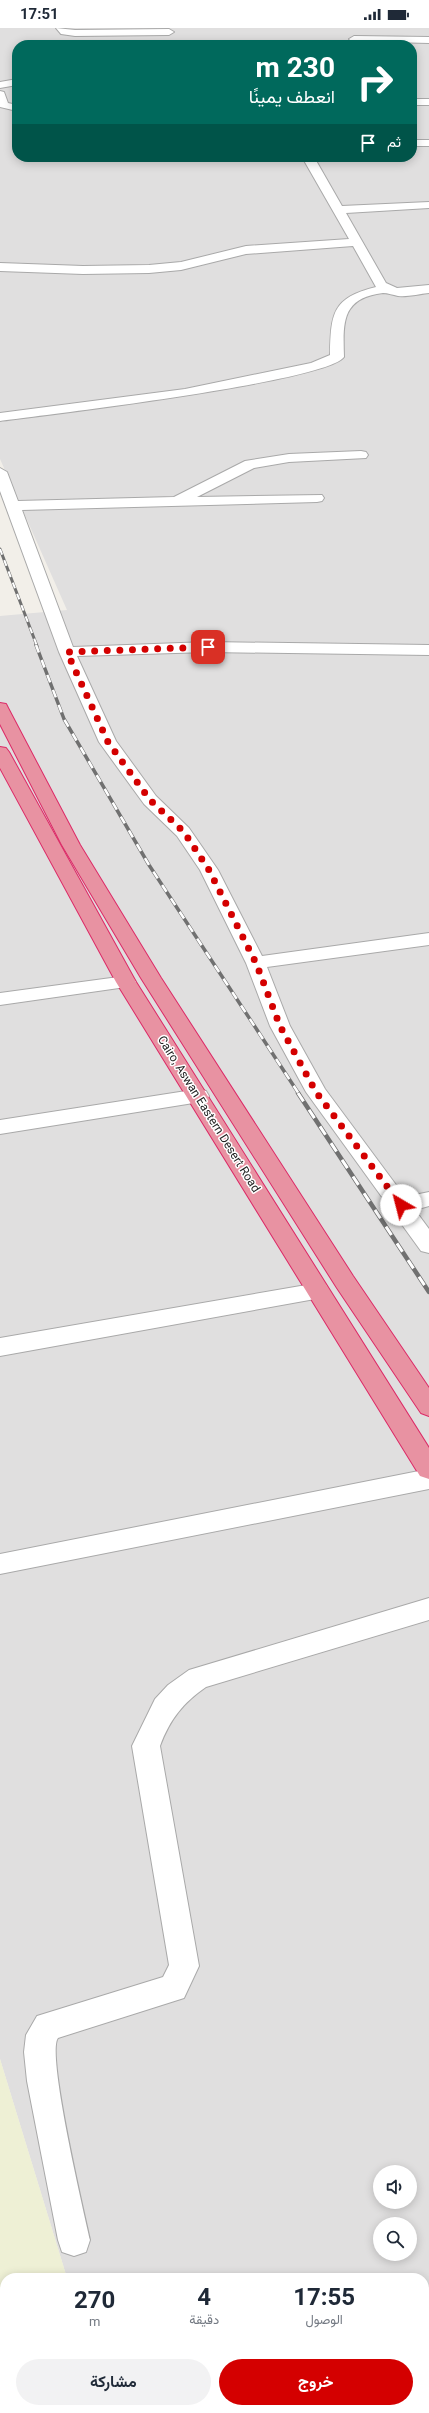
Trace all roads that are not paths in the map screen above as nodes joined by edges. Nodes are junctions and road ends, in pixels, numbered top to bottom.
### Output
1 (61, 28) edge
2 (352, 28) edge
3 (169, 30) edge
4 (171, 40) edge
5 (355, 40) edge
6 (417, 40) edge
7 (429, 40) edge
8 (12, 83) edge
9 (0, 85) edge
10 (0, 94) edge
11 (417, 102) edge
12 (429, 102) edge
13 (12, 107) edge
14 (417, 143) edge
15 (429, 143) edge
16 (311, 162) edge
17 (429, 205) edge
18 (340, 210) junction
19 (358, 242) junction
20 (0, 267) edge
21 (429, 289) edge
22 (385, 290) junction
23 (0, 417) edge
24 (361, 455) dead end
25 (0, 472) edge
26 (317, 498) dead end
27 (176, 503) junction
28 (12, 506) junction
29 (429, 650) edge
30 (67, 652) junction
31 (0, 708) edge
32 (1, 756) edge
33 (429, 940) edge
34 (256, 963) junction
35 (126, 982) junction
36 (0, 999) edge
37 (199, 1096) junction
38 (0, 1127) edge
39 (429, 1199) edge
40 (401, 1205) junction
41 (429, 1245) edge
42 (318, 1291) junction
43 (0, 1347) edge
44 (429, 1407) edge
45 (429, 1469) edge
46 (429, 1479) edge
47 (0, 1564) edge
48 (429, 1609) edge
49 (74, 2240) dead end

1 - 3 street
2 - 5 street
3 - 4 street
6 - 7 street
8 - 9 street
10 - 13 street
11 - 12 street
14 - 15 street
16 - 18 street
17 - 18 street
18 - 19 street
19 - 20 street
19 - 22 street
21 - 22 street
22 - 23 street
24 - 27 street
25 - 28 street
26 - 27 street
27 - 28 street
28 - 30 street
29 - 30 street
30 - 34 street
31 - 44 highway, Cairo, Aswan Eastern Desert Road
32 - 35 highway, Cairo, Aswan Eastern Desert Road
33 - 34 street
34 - 40 street
35 - 36 street
35 - 37 highway, Cairo, Aswan Eastern Desert Road
37 - 38 street
37 - 42 highway, Cairo, Aswan Eastern Desert Road
39 - 40 street
40 - 41 street
42 - 43 street
42 - 45 highway, Cairo, Aswan Eastern Desert Road
46 - 47 street
48 - 49 street

